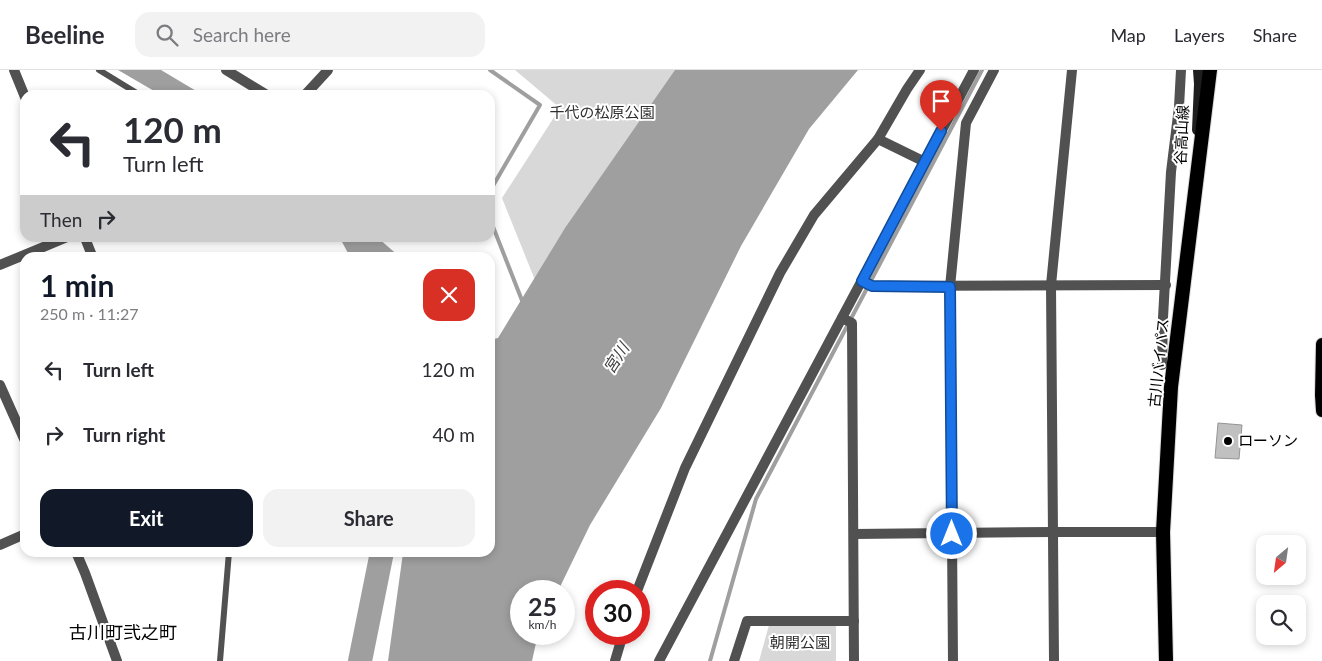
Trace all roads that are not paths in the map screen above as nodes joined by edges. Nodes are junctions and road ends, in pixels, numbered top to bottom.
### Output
1 (14, 70) edge
2 (99, 70) edge
3 (226, 70) edge
4 (328, 70) edge
5 (920, 70) edge
6 (974, 70) edge
7 (994, 70) edge
8 (1072, 70) edge
9 (1181, 70) edge
10 (1198, 70) edge
11 (1210, 70) edge
12 (22, 90) edge
13 (132, 90) edge
14 (259, 90) edge
15 (310, 90) edge
16 (878, 139) junction
17 (925, 162) junction
18 (1194, 201) junction
19 (55, 242) edge
20 (31, 252) edge
21 (20, 257) edge
22 (0, 265) edge
23 (866, 283) junction
24 (1051, 285) junction
25 (1166, 285) junction
26 (950, 287) junction
27 (846, 320) junction
28 (1322, 344) edge
29 (1162, 365) dead end
30 (0, 385) edge
31 (1322, 411) edge
32 (20, 430) edge
33 (1054, 532) junction
34 (1163, 532) junction
35 (854, 534) junction
36 (952, 534) junction
37 (20, 536) edge
38 (0, 545) edge
39 (78, 557) edge
40 (229, 557) edge
41 (641, 580) edge
42 (854, 621) junction
43 (619, 645) edge
44 (117, 661) edge
45 (220, 661) edge
46 (614, 661) edge
47 (659, 661) edge
48 (734, 661) edge
49 (854, 661) edge
50 (953, 661) edge
51 (1054, 661) edge
52 (1166, 661) edge

1 - 12 street
2 - 13 lane
3 - 14 street
4 - 15 street
5 - 16 street
6 - 17 street
7 - 26 street
8 - 24 street
9 - 25 street
10 - 18 main road, 谷高山線
11 - 18 highway, 古川バイパス
16 - 17 street
16 - 41 street
17 - 23 street
18 - 34 highway, 古川バイパス
19 - 20 street
21 - 22 street
23 - 26 street
23 - 27 street
24 - 25 street
24 - 26 street
24 - 33 street
25 - 29 street
26 - 36 street
27 - 35 street
27 - 47 street
28 - 31 main road
30 - 32 street
33 - 34 street
33 - 36 street
33 - 51 street
34 - 52 highway, 古川バイパス
35 - 36 street
35 - 42 street
36 - 50 street
37 - 38 street
39 - 44 street
40 - 45 lane
42 - 48 street
42 - 49 street
43 - 46 street

